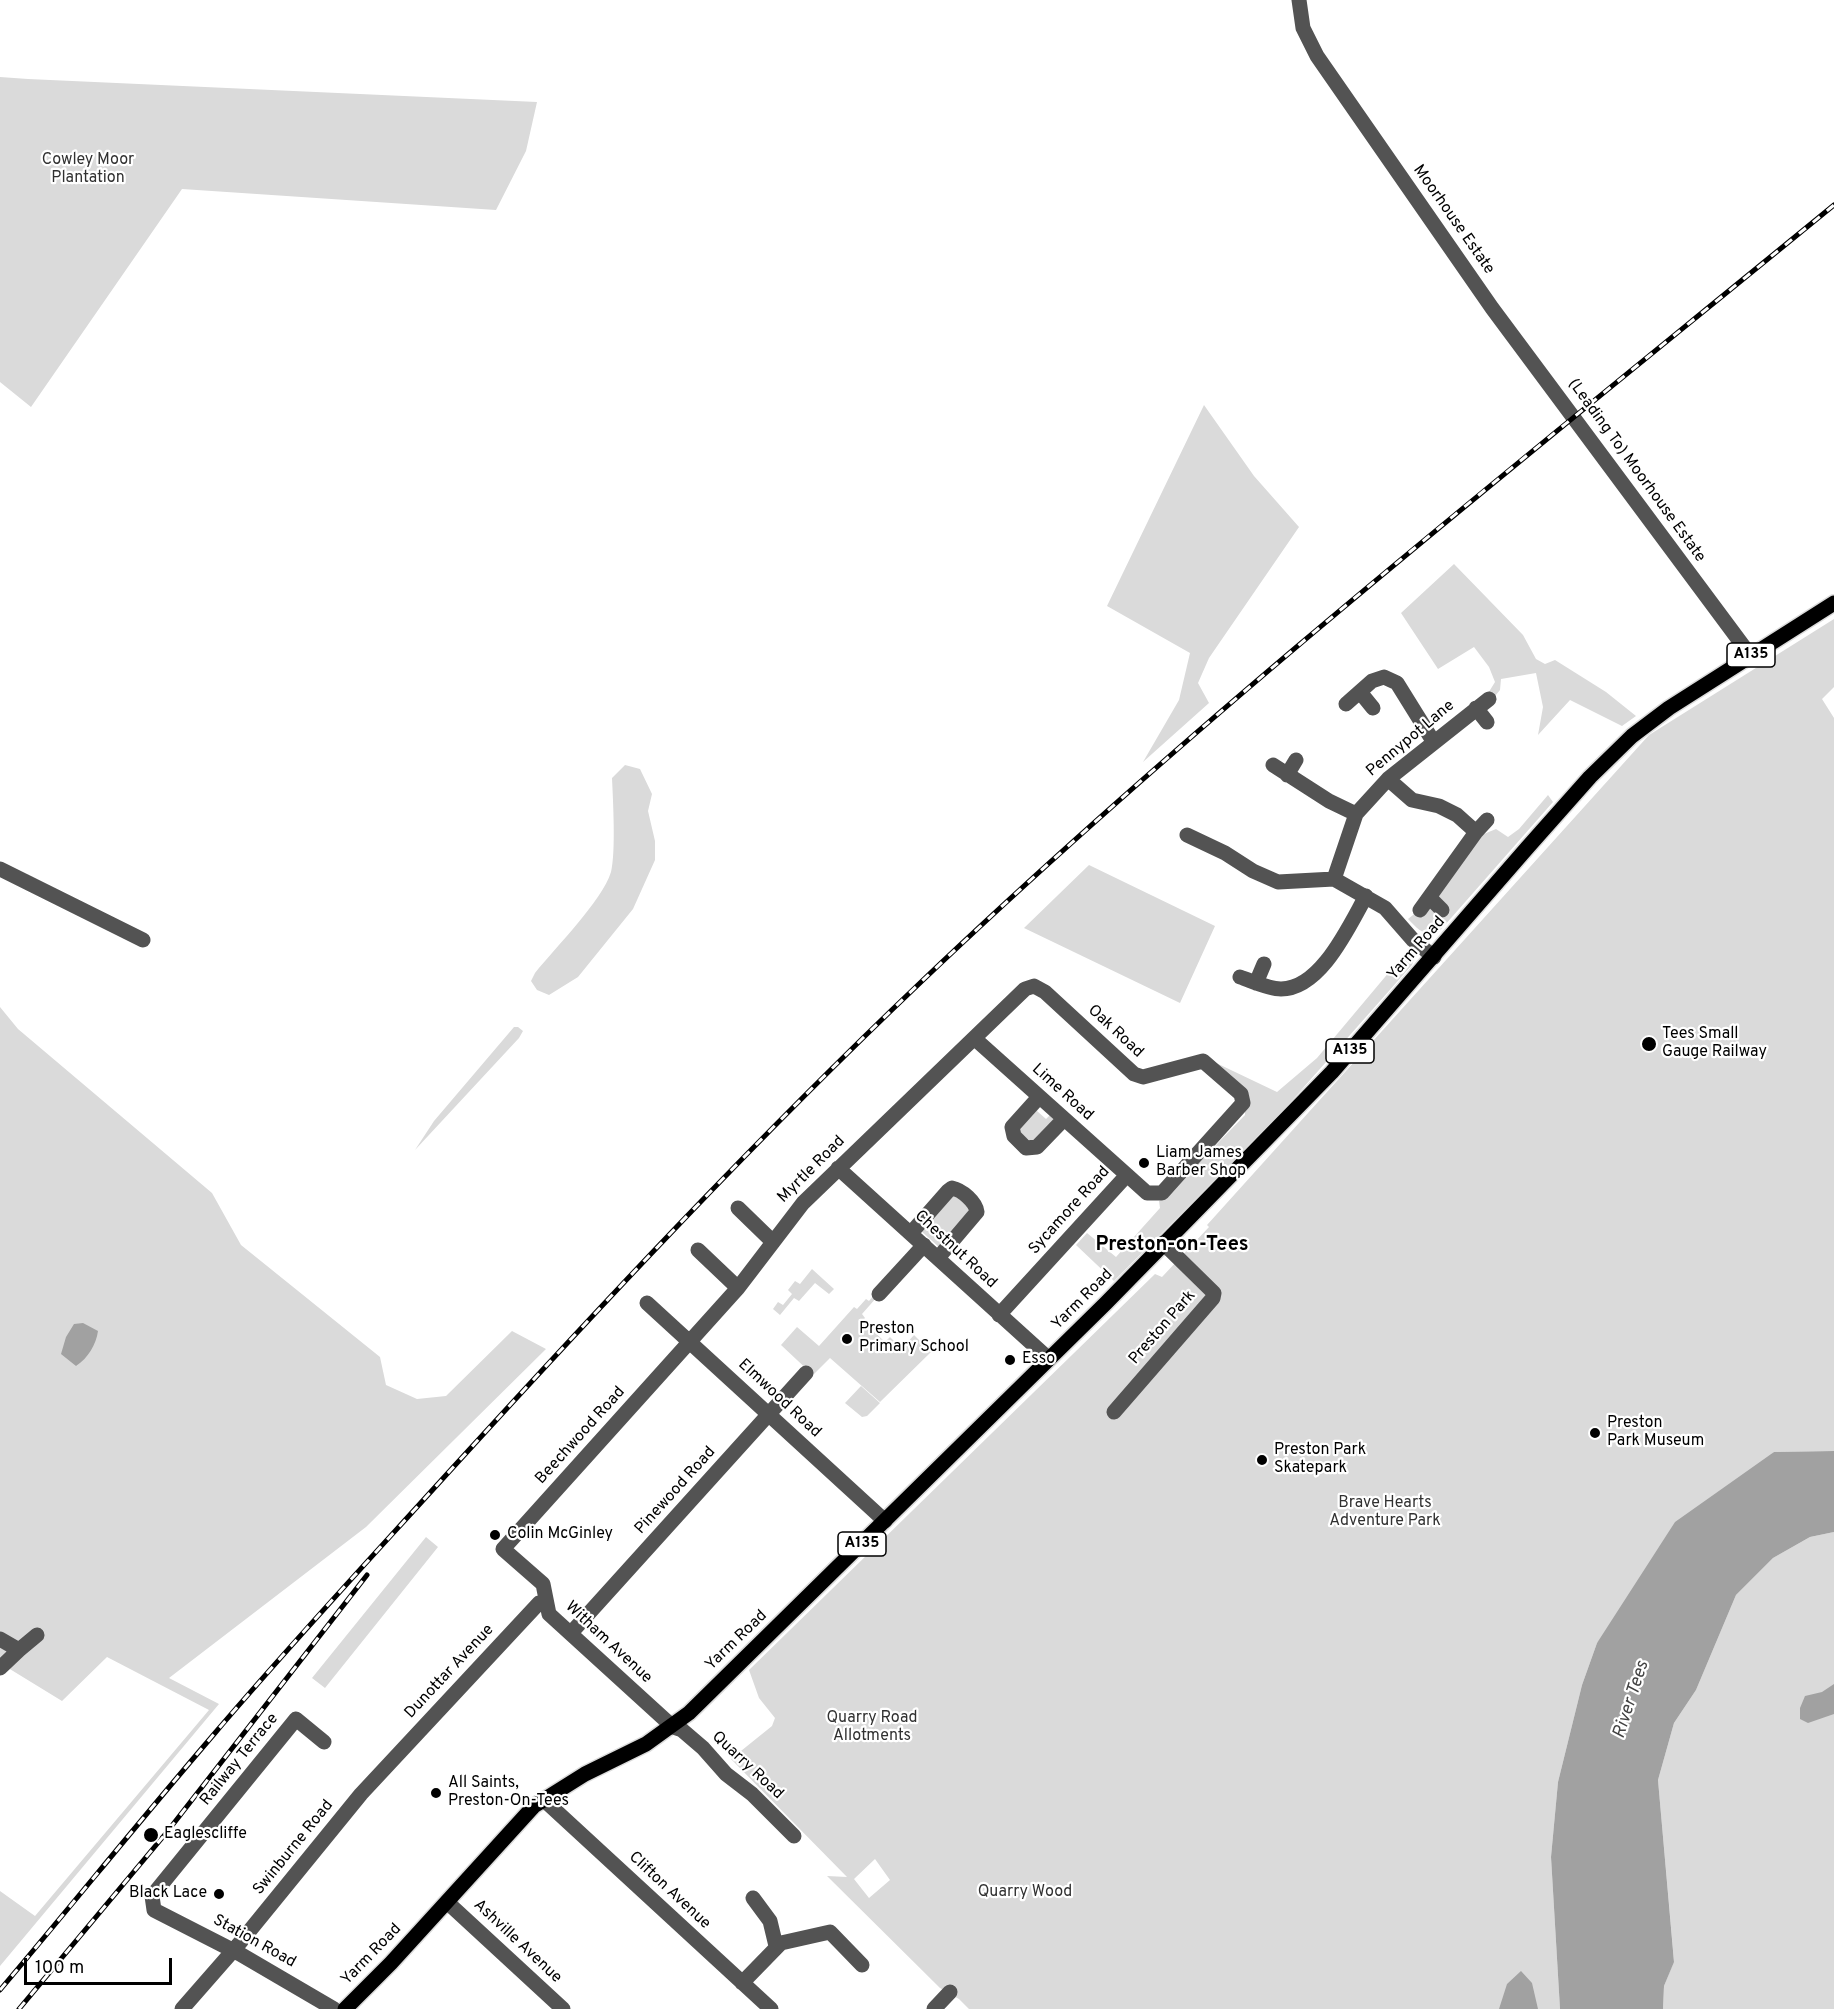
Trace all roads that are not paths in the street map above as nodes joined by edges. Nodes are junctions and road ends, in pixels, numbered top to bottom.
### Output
1 (1299, 0) edge
2 (1492, 308) joint
3 (1834, 603) edge
4 (1750, 656) junction
5 (1360, 692) junction
6 (1346, 704) dead end
7 (1373, 708) dead end
8 (1487, 722) dead end
9 (1433, 741) junction
10 (1296, 760) dead end
11 (1273, 765) dead end
12 (1287, 775) junction
13 (1388, 779) junction
14 (1356, 814) junction
15 (1487, 820) dead end
16 (1476, 832) junction
17 (1187, 835) dead end
18 (0, 870) edge
19 (1334, 879) junction
20 (1366, 896) junction
21 (1442, 910) dead end
22 (143, 940) dead end
23 (1434, 957) junction
24 (1264, 964) dead end
25 (1240, 977) dead end
26 (1257, 983) junction
27 (974, 1038) junction
28 (1039, 1097) junction
29 (1242, 1098) joint
30 (1064, 1119) junction
31 (838, 1168) junction
32 (1127, 1175) junction
33 (738, 1208) dead end
34 (910, 1233) junction
35 (772, 1241) junction
36 (1163, 1243) junction
37 (924, 1245) junction
38 (698, 1250) dead end
39 (938, 1258) junction
40 (738, 1288) junction
41 (879, 1294) dead end
42 (647, 1303) dead end
43 (999, 1315) junction
44 (691, 1342) junction
45 (1048, 1359) junction
46 (806, 1373) dead end
47 (1114, 1412) dead end
48 (770, 1415) junction
49 (885, 1521) junction
50 (508, 1554) joint
51 (546, 1602) junction
52 (571, 1633) junction
53 (37, 1635) dead end
54 (0, 1639) edge
55 (19, 1650) junction
56 (0, 1668) edge
57 (673, 1727) junction
58 (324, 1742) dead end
59 (383, 1770) joint
60 (543, 1799) junction
61 (794, 1836) dead end
62 (753, 1898) dead end
63 (447, 1902) junction
64 (154, 1910) joint
65 (776, 1946) junction
66 (234, 1950) junction
67 (862, 1965) dead end
68 (742, 1983) junction
69 (950, 1992) dead end
70 (182, 2009) edge
71 (334, 2009) edge
72 (345, 2009) edge
73 (563, 2009) edge
74 (771, 2009) edge
75 (934, 2009) edge

1 - 2 street, Moorhouse Estate
2 - 4 street, (Leading To) Moorhouse Estate
3 - 4 main road, Yarm Road / A135
4 - 23 main road, Yarm Road / A135
5 - 6 street
5 - 7 street
5 - 9 street
8 - 9 street, Pennypot Lane
9 - 13 street, Pennypot Lane
10 - 12 street
11 - 12 street
12 - 14 street
13 - 14 street, Pennypot Lane
13 - 16 street
14 - 19 street, Pennypot Lane
15 - 16 street
16 - 21 street
17 - 19 street
18 - 22 street
19 - 20 street
20 - 23 street
20 - 26 street
23 - 36 main road, Yarm Road / A135
24 - 26 street
25 - 26 street
27 - 28 street, Lime Road
27 - 29 street, Oak Road
27 - 31 street, Myrtle Road
28 - 30 street, Lime Road
28 - 30 street
29 - 32 street, Sycamore Road
30 - 32 street, Lime Road
31 - 34 street, Chestnut Road
31 - 35 street, Myrtle Road
32 - 43 street, Sycamore Road
33 - 35 street
34 - 37 street, Chestnut Road
34 - 39 street
35 - 40 street, Myrtle Road
36 - 45 main road, Yarm Road / A135
36 - 47 street, Preston Park
37 - 39 street, Chestnut Road
37 - 41 street
38 - 40 street
39 - 43 street, Chestnut Road
40 - 44 street, Myrtle Road
42 - 44 street, Elmwood Road
43 - 45 street, Chestnut Road
44 - 48 street, Elmwood Road
44 - 50 street, Beechwood Road
45 - 49 main road, Yarm Road / A135
46 - 48 street, Pinewood Road
48 - 49 street, Elmwood Road
48 - 52 street, Pinewood Road
49 - 57 main road, Yarm Road / A135
50 - 51 street, Witham Avenue
51 - 52 street, Witham Avenue
51 - 59 street, Dunottar Avenue
52 - 57 street, Witham Avenue
53 - 55 street
54 - 55 street
55 - 56 street
57 - 60 main road, Yarm Road / A135
57 - 61 street, Quarry Road
58 - 64 street, Railway Terrace
59 - 66 street, Swinburne Road
60 - 63 main road, Yarm Road / A135
60 - 68 street, Clifton Avenue
62 - 65 street
63 - 72 main road, Yarm Road / A135
63 - 73 street, Ashville Avenue
64 - 66 street, Station Road
65 - 67 street
65 - 68 street
66 - 70 street, Swinburne Road
66 - 71 street, Station Road
68 - 74 street, Clifton Avenue
69 - 75 street

